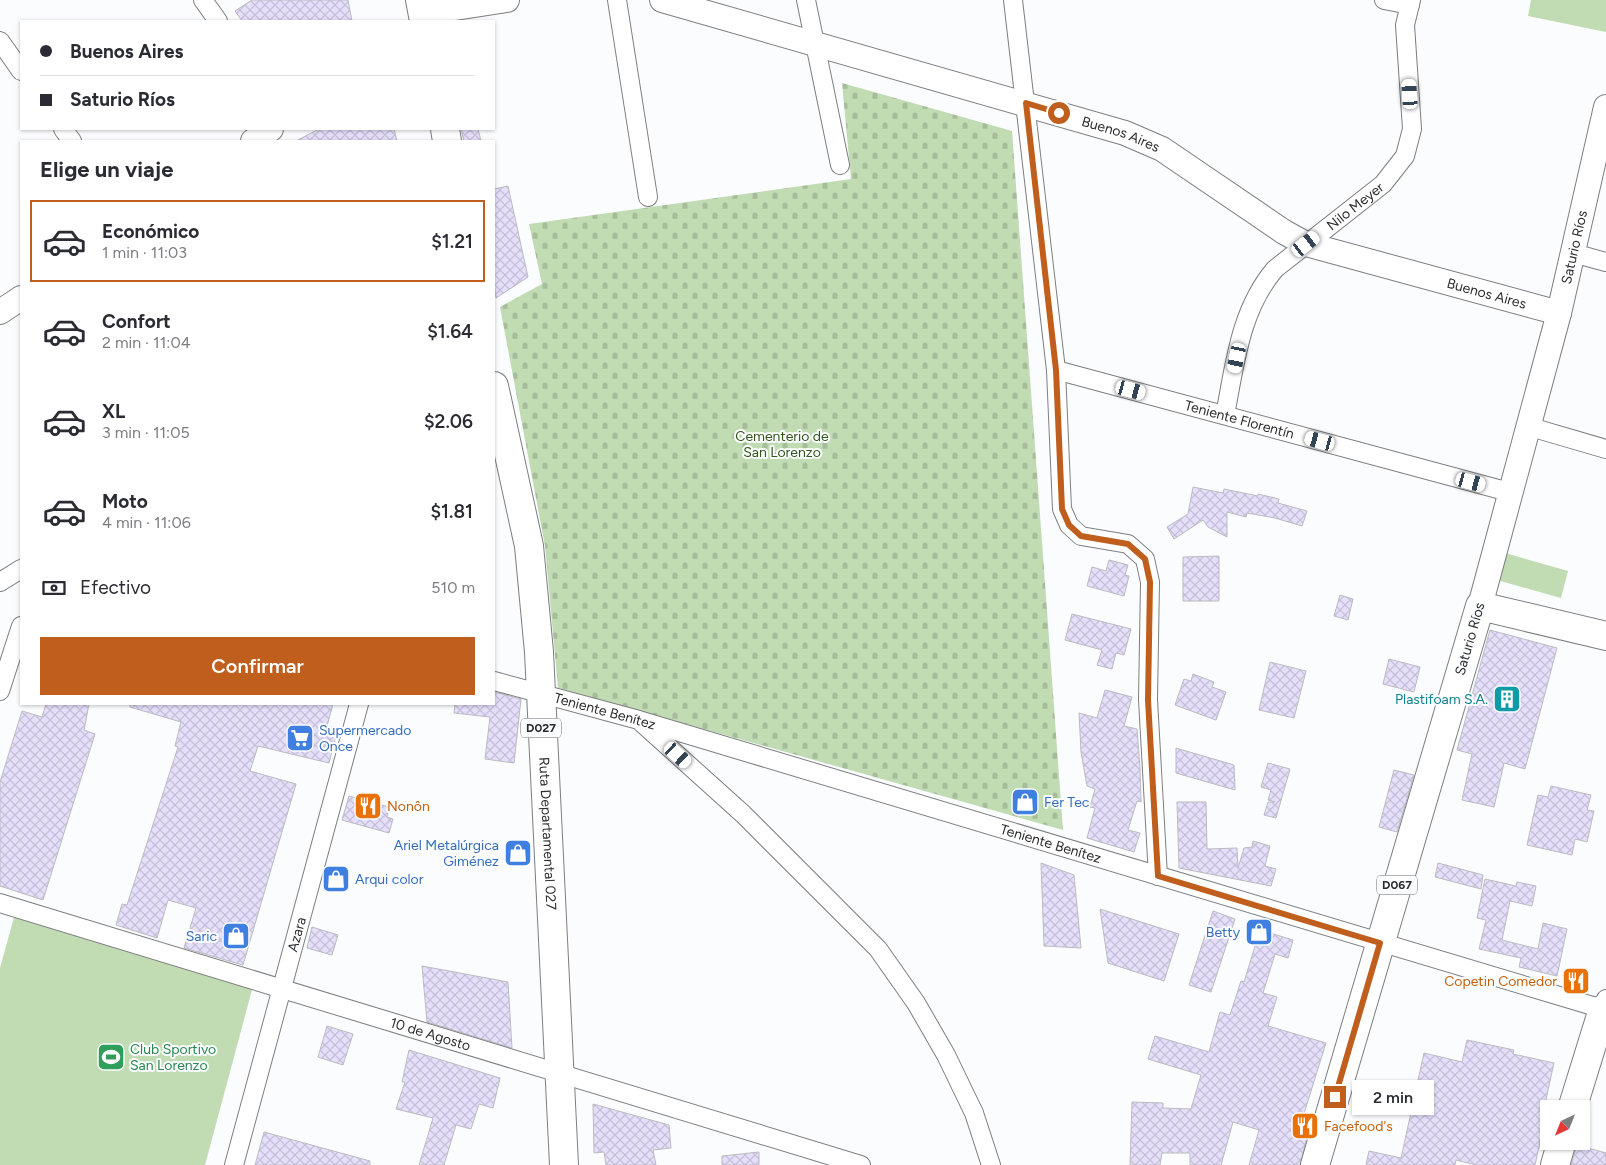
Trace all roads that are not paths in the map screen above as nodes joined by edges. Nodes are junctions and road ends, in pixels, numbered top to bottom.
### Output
1 (203, 0) edge
2 (507, 0) edge
3 (617, 0) edge
4 (662, 0) edge
5 (806, 0) edge
6 (1013, 0) edge
7 (1384, 0) edge
8 (1410, 3) edge
9 (423, 12) edge
10 (217, 20) edge
11 (0, 41) edge
12 (813, 43) junction
13 (20, 70) edge
14 (1026, 103) junction
15 (1606, 107) edge
16 (270, 130) edge
17 (254, 140) edge
18 (840, 165) dead end
19 (648, 197) dead end
20 (1306, 244) junction
21 (1573, 253) junction
22 (1606, 262) edge
23 (20, 299) edge
24 (0, 312) edge
25 (1558, 314) junction
26 (1056, 370) junction
27 (495, 394) edge
28 (1225, 416) junction
29 (1527, 426) junction
30 (1606, 448) edge
31 (1509, 492) junction
32 (20, 570) edge
33 (0, 582) edge
34 (1480, 606) junction
35 (20, 629) edge
36 (1606, 636) edge
37 (495, 681) edge
38 (0, 690) edge
39 (539, 692) junction
40 (359, 705) edge
41 (639, 720) junction
42 (1158, 876) junction
43 (0, 904) edge
44 (1380, 943) junction
45 (283, 989) junction
46 (1605, 1005) edge
47 (560, 1073) junction
48 (1575, 1100) edge
49 (1559, 1150) edge
50 (234, 1165) edge
51 (564, 1165) edge
52 (861, 1165) edge
53 (990, 1165) edge
54 (1315, 1165) edge
55 (1555, 1165) edge

1 - 10 street
2 - 9 street
3 - 19 street
4 - 12 street, Buenos Aires
5 - 12 street
6 - 14 street
7 - 8 street
8 - 20 street, Nilo Meyer
11 - 13 street
12 - 14 street, Buenos Aires
12 - 18 street
14 - 20 street, Buenos Aires
14 - 26 street
15 - 21 street, Saturio Ríos
16 - 17 street
20 - 25 street, Buenos Aires
20 - 28 street, Nilo Meyer
21 - 22 street
21 - 25 street, Saturio Ríos
23 - 24 street
25 - 29 street, Saturio Ríos
26 - 28 street, Teniente Florentín
26 - 42 street
27 - 39 main road, Ruta Departamental 027 / D027
28 - 31 street, Teniente Florentín
29 - 30 street
29 - 31 street, Saturio Ríos
31 - 34 street, Saturio Ríos
32 - 33 street
34 - 36 main road
34 - 44 main road, Saturio Ríos / D067
35 - 38 street
37 - 39 street, Teniente Benítez
39 - 41 street, Teniente Benítez
39 - 47 main road, Ruta Departamental 027 / D027
40 - 45 street, Azara
41 - 42 street, Teniente Benítez
41 - 53 street
42 - 44 street, Teniente Benítez
43 - 45 street, 10 de Agosto
44 - 46 street, Teniente Benítez
44 - 54 main road, Saturio Ríos / D067
45 - 47 street, 10 de Agosto
45 - 50 street, Azara
46 - 48 main road
47 - 51 main road, Ruta Departamental 027 / D027
47 - 52 street, 10 de Agosto
49 - 55 main road

